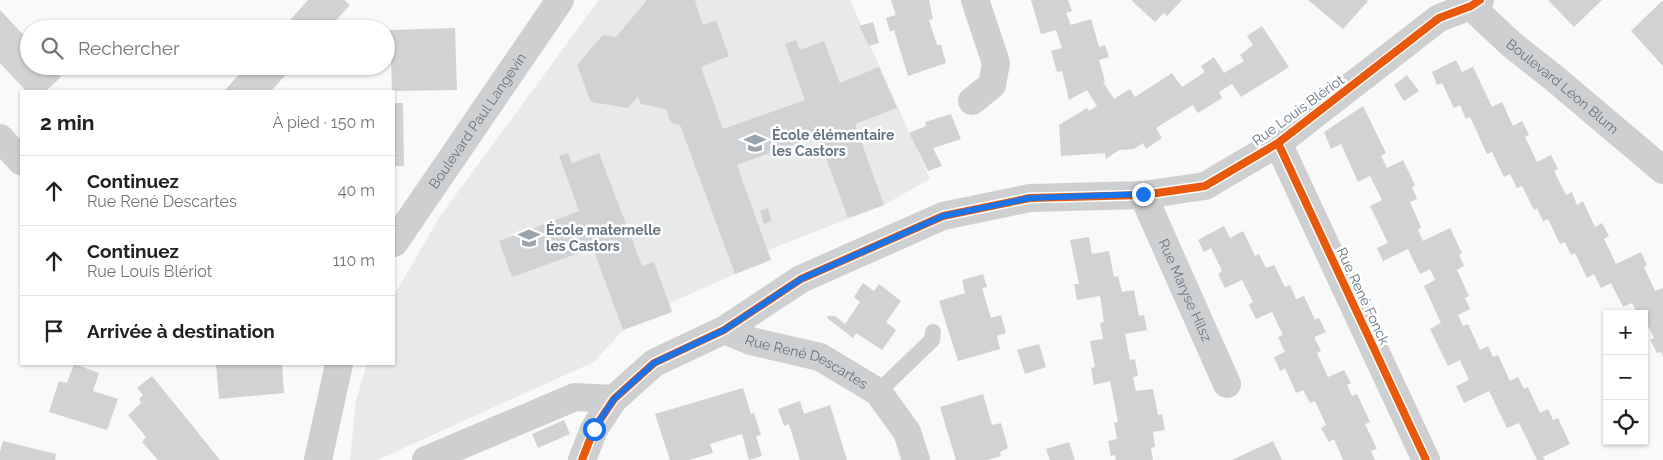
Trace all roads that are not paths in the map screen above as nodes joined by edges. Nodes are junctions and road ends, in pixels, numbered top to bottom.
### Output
1 (560, 0) edge
2 (975, 0) edge
3 (1472, 2) edge
4 (972, 101) dead end
5 (0, 138) edge
6 (1278, 143) junction
7 (20, 160) edge
8 (1663, 170) edge
9 (1143, 194) junction
10 (395, 242) edge
11 (724, 330) junction
12 (933, 332) dead end
13 (339, 365) edge
14 (1227, 384) dead end
15 (878, 392) junction
16 (614, 399) junction
17 (318, 460) edge
18 (426, 460) edge
19 (582, 460) edge
20 (916, 460) edge
21 (1426, 460) edge

1 - 10 street, Boulevard Paul Langevin
2 - 4 street
3 - 6 street, Rue Louis Blériot
3 - 8 street, Boulevard Léon Blum
5 - 7 street
6 - 9 street, Rue Louis Blériot
6 - 21 street, Rue René Fonck
9 - 11 street, Rue Louis Blériot
9 - 14 street, Rue Maryse Hilsz
11 - 15 street, Rue René Descartes
11 - 16 street
12 - 15 lane, Rue René Descartes
13 - 17 street
15 - 20 street, Rue René Descartes
16 - 18 street
16 - 19 street

